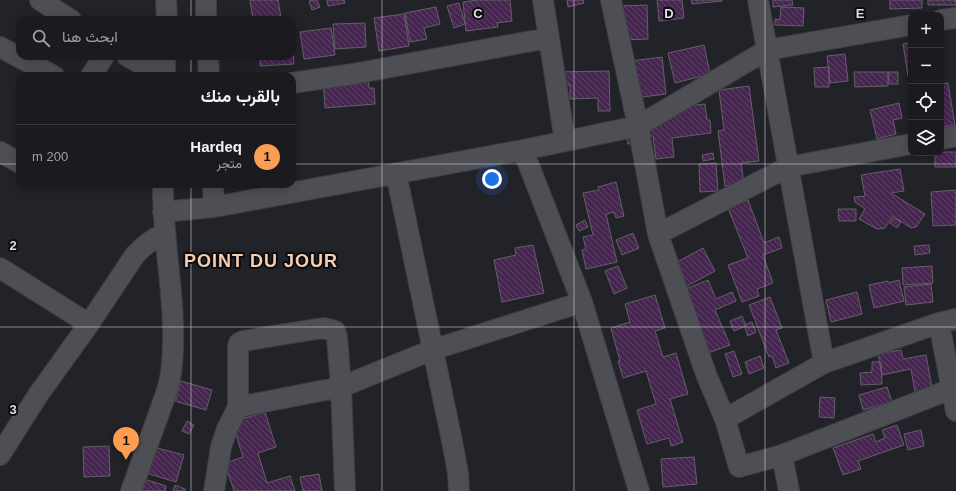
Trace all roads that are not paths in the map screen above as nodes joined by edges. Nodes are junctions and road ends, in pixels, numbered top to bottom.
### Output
1 (40, 0) edge
2 (166, 0) edge
3 (206, 0) edge
4 (543, 0) edge
5 (758, 0) edge
6 (616, 2) edge
7 (65, 16) edge
8 (166, 16) edge
9 (206, 16) edge
10 (956, 18) edge
11 (944, 20) edge
12 (908, 26) edge
13 (548, 38) junction
14 (0, 46) edge
15 (767, 50) junction
16 (16, 55) edge
17 (25, 60) edge
18 (101, 60) edge
19 (134, 60) edge
20 (165, 60) edge
21 (208, 60) edge
22 (47, 72) edge
23 (94, 72) edge
24 (156, 72) edge
25 (163, 72) edge
26 (208, 72) edge
27 (296, 82) edge
28 (638, 126) junction
29 (956, 136) edge
30 (944, 138) edge
31 (565, 141) junction
32 (908, 145) edge
33 (523, 150) junction
34 (0, 152) edge
35 (16, 161) edge
36 (788, 167) junction
37 (396, 173) junction
38 (163, 188) edge
39 (213, 188) edge
40 (214, 207) junction
41 (163, 212) junction
42 (165, 233) junction
43 (658, 234) junction
44 (0, 268) edge
45 (582, 302) junction
46 (948, 321) edge
47 (89, 324) junction
48 (432, 350) junction
49 (824, 363) junction
50 (341, 387) junction
51 (951, 389) junction
52 (238, 407) junction
53 (956, 411) edge
54 (725, 419) junction
55 (0, 455) edge
56 (782, 455) junction
57 (131, 491) edge
58 (214, 491) edge
59 (345, 491) edge
60 (459, 491) edge
61 (639, 491) edge
62 (789, 491) edge

1 - 7 street
2 - 8 street
3 - 9 street
4 - 13 street
5 - 15 street
6 - 28 street
10 - 11 street
12 - 15 street
13 - 27 street
13 - 31 street
14 - 16 street
15 - 28 street
15 - 36 street
17 - 22 street
18 - 23 street
19 - 24 street
20 - 25 street
21 - 26 street
28 - 31 street
28 - 43 street
29 - 30 street
31 - 33 street
32 - 36 street
33 - 37 street
33 - 45 street
34 - 35 street
36 - 43 street
36 - 49 street
37 - 40 street
37 - 48 street
38 - 41 street
39 - 40 street
40 - 41 street
41 - 42 street
42 - 47 street
42 - 57 street
43 - 54 street
44 - 47 street
45 - 48 street
45 - 61 street
46 - 49 street
46 - 51 street
47 - 55 street
48 - 50 street
48 - 60 street
49 - 54 street
50 - 52 street
50 - 52 street
50 - 59 street
51 - 53 street
51 - 56 street
52 - 58 street
54 - 56 street
56 - 62 street

